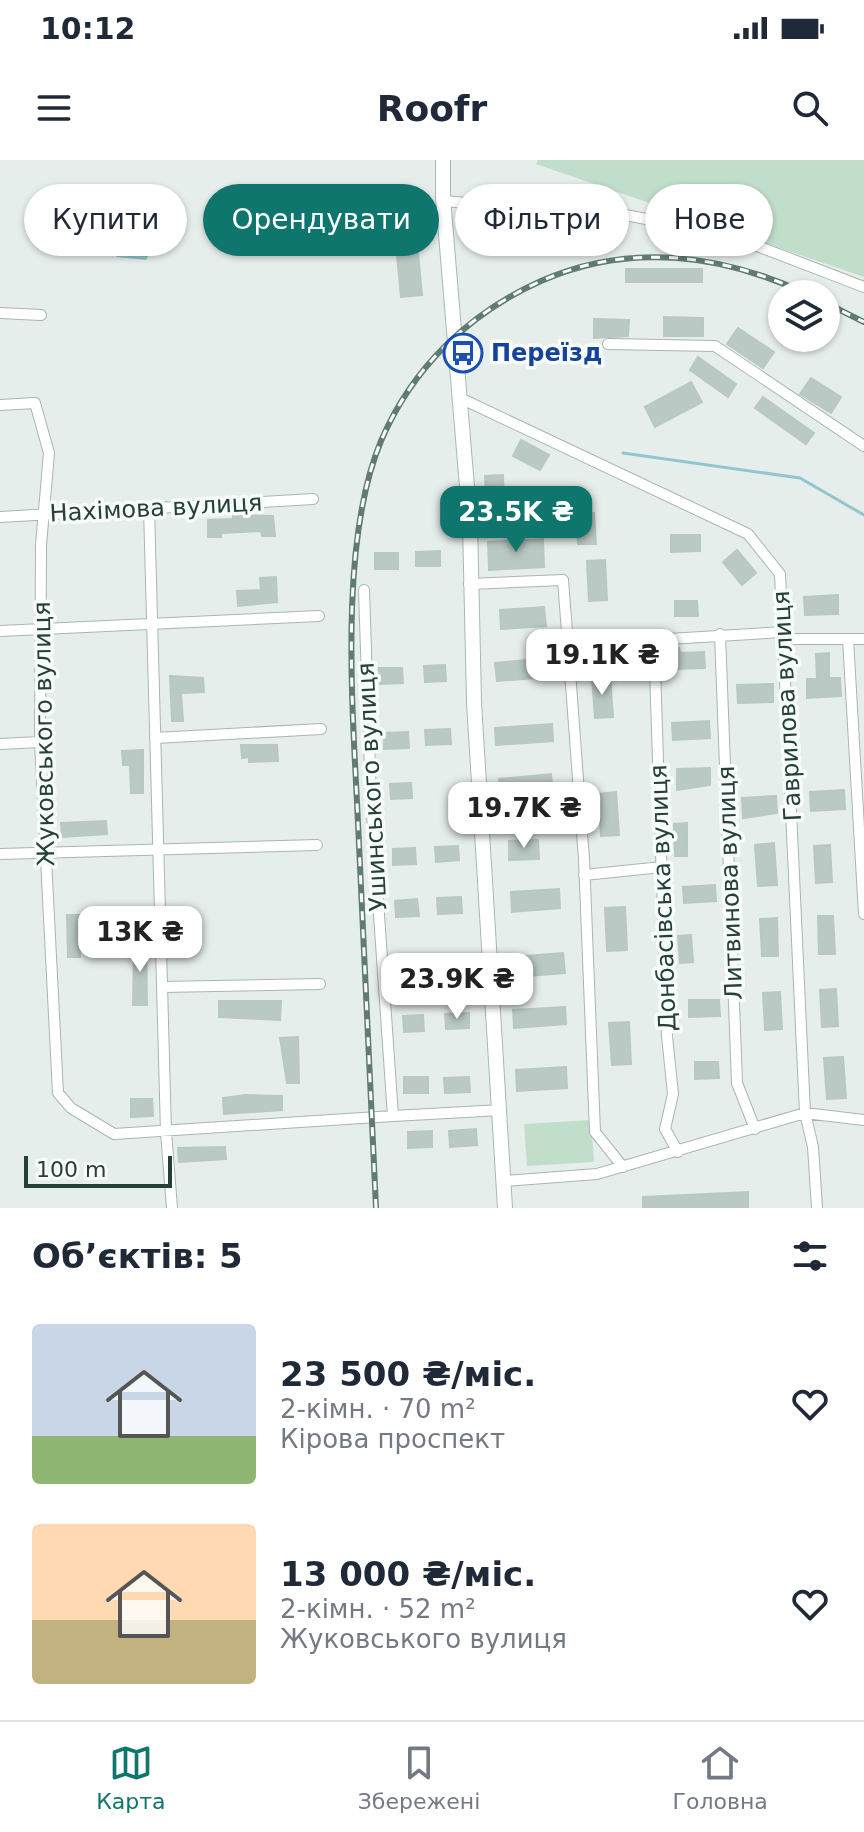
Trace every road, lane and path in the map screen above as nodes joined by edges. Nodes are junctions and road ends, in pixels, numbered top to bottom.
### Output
1 (443, 160) edge
2 (443, 201) junction
3 (864, 287) edge
4 (0, 313) edge
5 (41, 315) dead end
6 (608, 344) dead end
7 (460, 398) junction
8 (0, 405) edge
9 (864, 446) edge
10 (313, 499) dead end
11 (149, 508) junction
12 (44, 514) junction
13 (0, 517) edge
14 (469, 584) junction
15 (364, 590) dead end
16 (319, 616) dead end
17 (152, 624) junction
18 (41, 629) junction
19 (0, 631) edge
20 (720, 634) junction
21 (784, 636) junction
22 (654, 638) junction
23 (848, 639) junction
24 (864, 639) edge
25 (568, 645) junction
26 (321, 729) dead end
27 (155, 738) junction
28 (40, 742) junction
29 (0, 744) edge
30 (317, 845) dead end
31 (158, 849) junction
32 (46, 852) junction
33 (0, 854) edge
34 (862, 854) edge
35 (662, 867) junction
36 (584, 875) junction
37 (864, 914) edge
38 (320, 984) dead end
39 (162, 987) junction
40 (501, 1110) junction
41 (805, 1113) junction
42 (393, 1116) junction
43 (864, 1120) edge
44 (755, 1129) junction
45 (166, 1132) junction
46 (678, 1152) junction
47 (623, 1167) junction
48 (504, 1181) junction
49 (172, 1208) edge
50 (505, 1208) edge
51 (817, 1208) edge

1 - 2 street
2 - 3 street
2 - 7 street
4 - 5 street
6 - 9 street
7 - 14 street
7 - 21 street, Гаврилова вулиця
8 - 12 street, Жуковського вулиця
10 - 11 street, Нахімова вулиця
11 - 12 street, Нахімова вулиця
11 - 17 street
12 - 13 street, Нахімова вулиця
12 - 18 street, Жуковського вулиця
14 - 25 street
14 - 40 street
15 - 42 street, Ушинського вулиця
16 - 17 street
17 - 18 street
17 - 27 street
18 - 19 street
18 - 28 street, Жуковського вулиця
20 - 21 street
20 - 22 street
20 - 44 street, Литвинова вулиця
21 - 23 street
21 - 41 street, Гаврилова вулиця
22 - 25 street
22 - 35 street, Донбасівська вулиця
23 - 24 street
23 - 34 street
25 - 36 street
26 - 27 street
27 - 31 street
28 - 29 street
28 - 32 street, Жуковського вулиця
30 - 31 street
31 - 32 street
31 - 39 street
32 - 33 street
32 - 45 street, Жуковського вулиця
34 - 37 street
35 - 36 street
35 - 46 street, Донбасівська вулиця
36 - 47 street
38 - 39 street
39 - 45 street
40 - 42 street
40 - 48 street
41 - 43 street
41 - 44 street
41 - 51 street, Гаврилова вулиця
42 - 45 street
44 - 46 street
45 - 49 street
46 - 47 street
47 - 48 street
48 - 50 street

